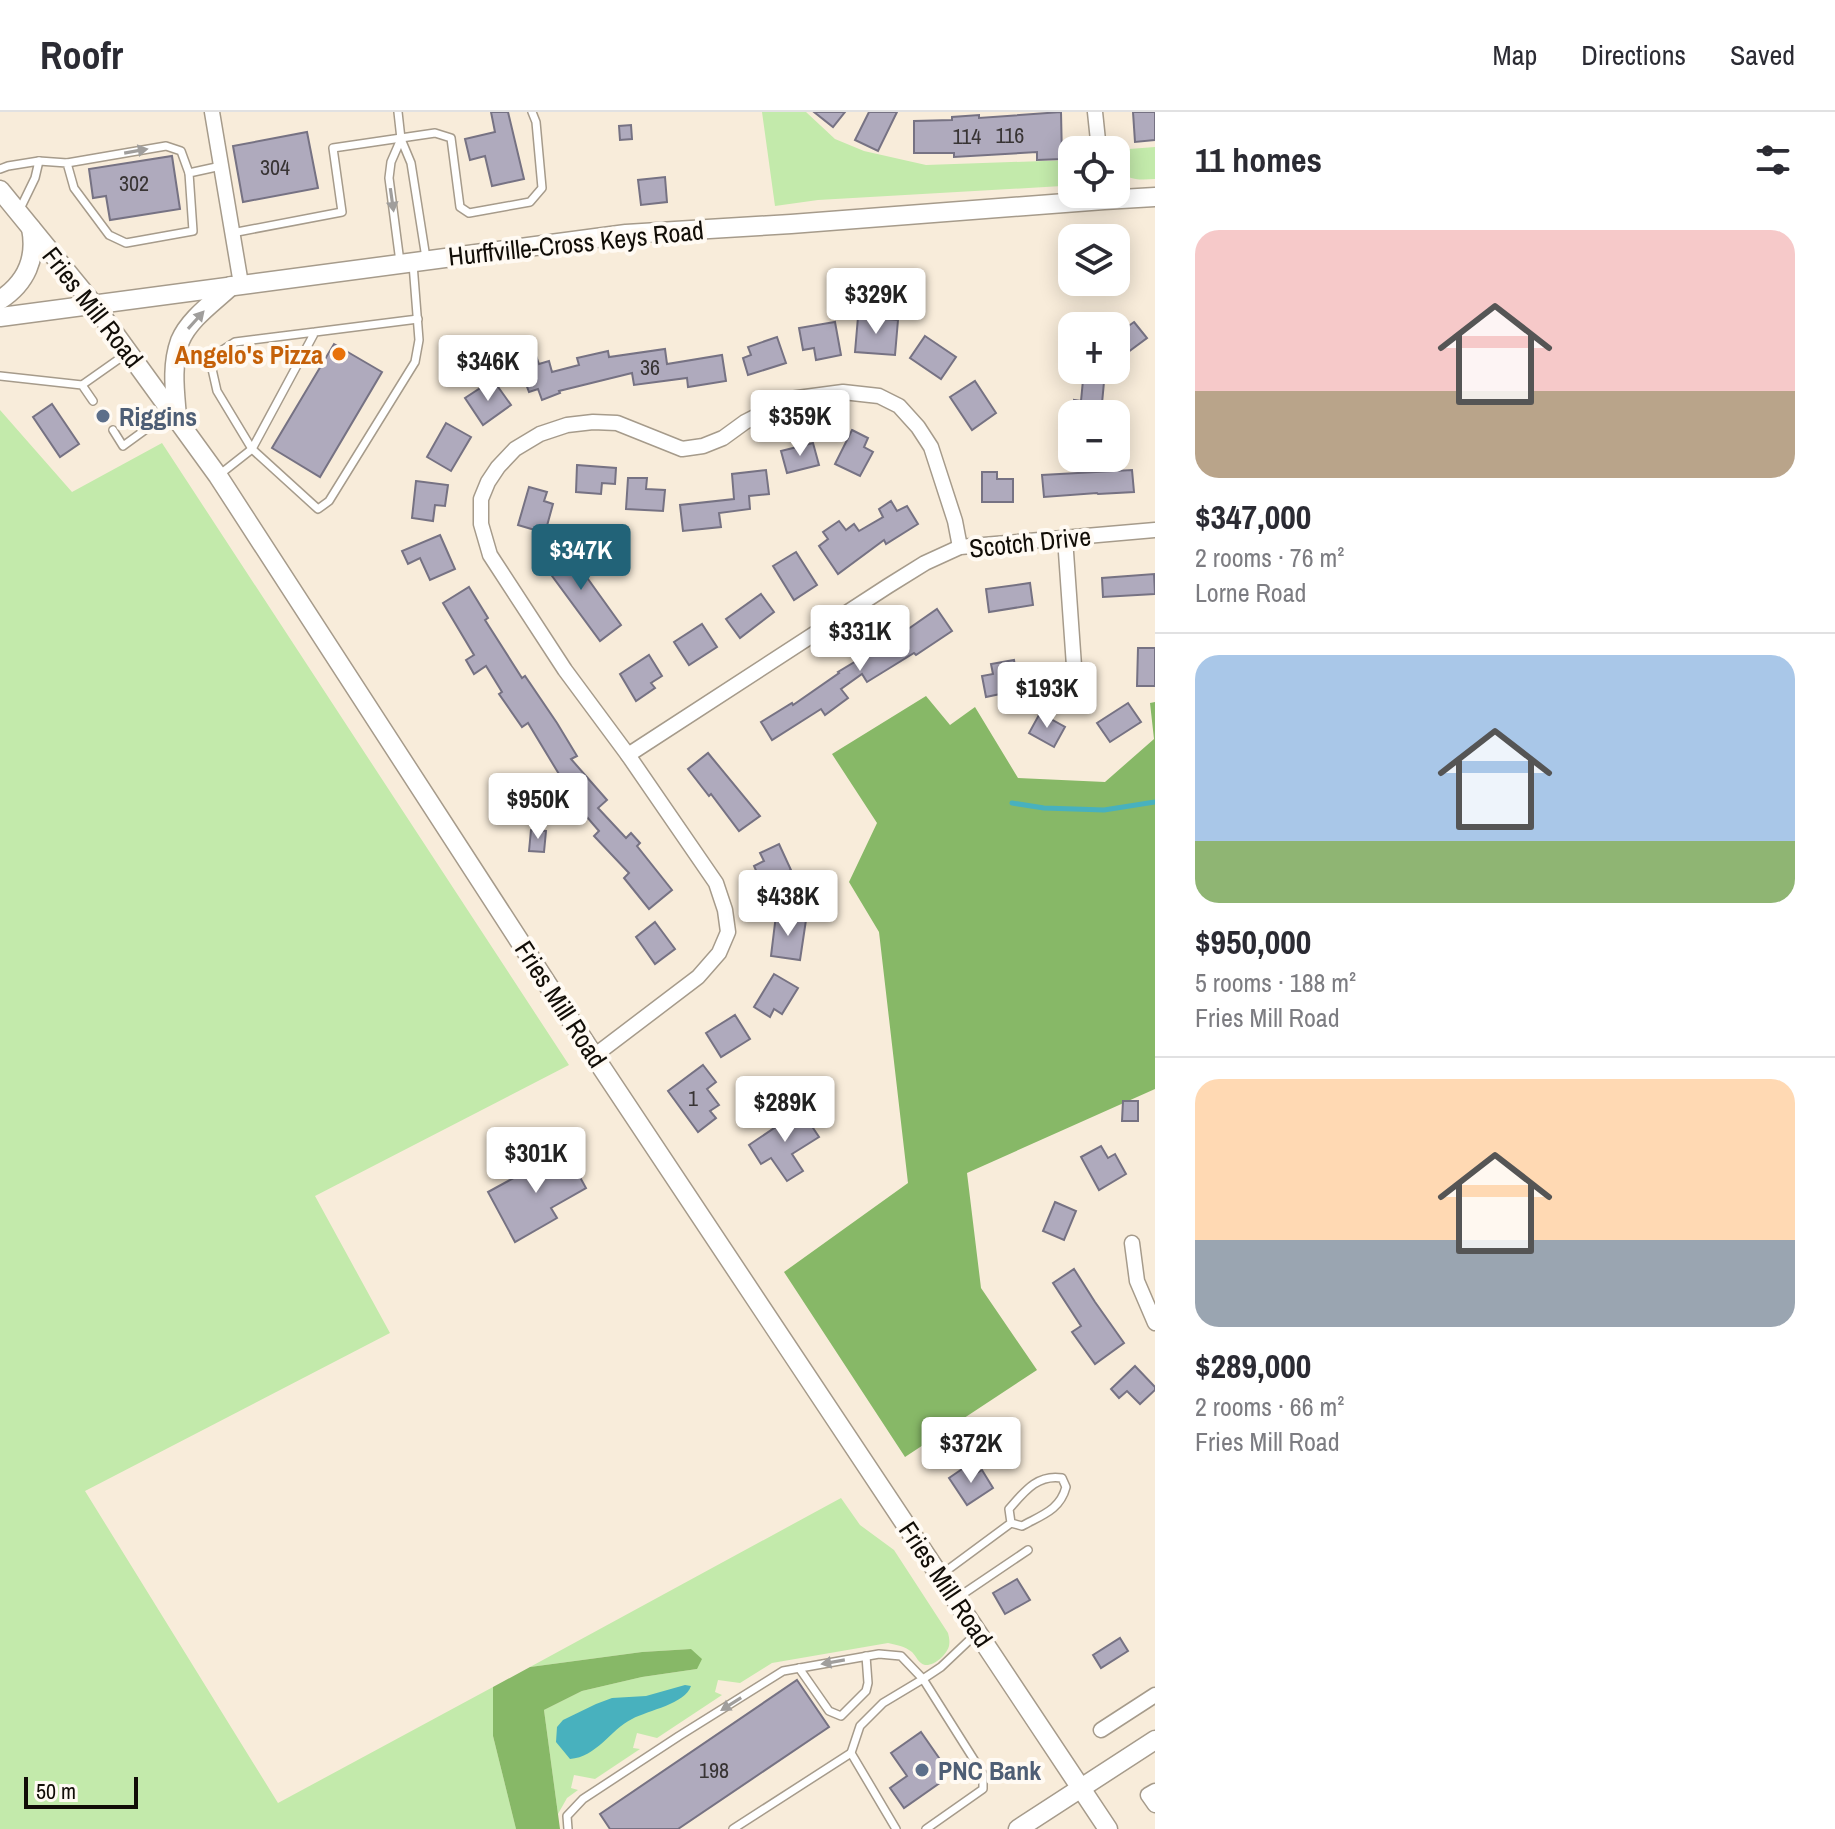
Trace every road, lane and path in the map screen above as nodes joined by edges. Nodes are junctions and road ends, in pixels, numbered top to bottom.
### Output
1 (212, 112) edge
2 (398, 112) edge
3 (532, 112) edge
4 (1095, 112) edge
5 (1098, 136) edge
6 (401, 139) junction
7 (39, 161) junction
8 (67, 163) junction
9 (221, 166) junction
10 (0, 169) edge
11 (189, 173) junction
12 (0, 190) edge
13 (1130, 197) edge
14 (1155, 197) edge
15 (1058, 201) edge
16 (18, 213) junction
17 (31, 228) junction
18 (232, 233) junction
19 (413, 261) junction
20 (236, 285) junction
21 (0, 300) edge
22 (94, 305) junction
23 (0, 317) edge
24 (418, 319) junction
25 (315, 332) junction
26 (129, 353) junction
27 (0, 376) edge
28 (82, 385) junction
29 (93, 401) dead end
30 (174, 415) junction
31 (113, 430) dead end
32 (252, 449) junction
33 (218, 476) junction
34 (1155, 530) edge
35 (1065, 538) junction
36 (960, 547) junction
37 (1074, 666) dead end
38 (628, 755) junction
39 (594, 1056) junction
40 (1132, 1243) dead end
41 (1155, 1323) edge
42 (1011, 1523) junction
43 (1028, 1550) dead end
44 (940, 1576) junction
45 (956, 1599) junction
46 (978, 1632) junction
47 (866, 1656) junction
48 (799, 1668) junction
49 (923, 1679) junction
50 (1155, 1695) edge
51 (1101, 1730) dead end
52 (1155, 1740) edge
53 (851, 1753) junction
54 (1080, 1788) junction
55 (1155, 1791) edge
56 (1155, 1805) edge
57 (568, 1829) edge
58 (733, 1829) edge
59 (896, 1829) edge
60 (926, 1829) edge
61 (1018, 1829) edge
62 (1108, 1829) edge

1 - 9 street
2 - 6 lane
3 - 6 lane
4 - 5 street
6 - 18 lane
6 - 19 lane
6 -> 19 lane
7 - 8 lane
7 - 10 lane
7 - 16 lane
8 -> 11 lane
8 - 11 lane
9 - 11 lane
9 - 18 street
12 - 16 main road, Fries Mill Road
13 - 14 main road, Hurffville-Cross Keys Road
15 - 19 main road, Hurffville-Cross Keys Road
16 - 17 main road, Fries Mill Road
17 - 21 main road
17 - 22 main road, Fries Mill Road
18 - 20 street
19 - 20 main road, Hurffville-Cross Keys Road
19 - 24 lane
20 - 22 main road, Hurffville-Cross Keys Road
30 -> 20 main road
22 - 23 main road, Hurffville-Cross Keys Road
22 - 26 main road, Fries Mill Road
24 - 25 lane
24 - 32 lane
25 - 32 lane
25 - 32 lane
26 - 28 lane
26 - 30 main road, Fries Mill Road
27 - 28 lane
28 - 29 lane
30 - 31 lane
30 - 33 main road, Fries Mill Road
32 - 33 lane
33 - 39 main road, Fries Mill Road
34 - 35 street, Scotch Drive
35 - 36 street, Scotch Drive
35 - 37 street
36 - 38 street, Scotch Drive
36 - 38 street
38 - 39 street
39 - 44 main road, Fries Mill Road
40 - 41 street
42 - 42 lane
42 - 44 lane
43 - 45 lane
44 - 45 main road, Fries Mill Road
45 - 46 main road, Fries Mill Road
46 - 49 lane
46 - 54 main road, Fries Mill Road
47 -> 48 lane
47 - 48 lane
47 - 49 lane
48 -> 57 lane
49 - 53 lane
49 - 60 lane
50 - 51 street
52 - 54 main road
53 - 58 lane
53 - 59 lane
54 - 61 main road
54 - 62 main road, Fries Mill Road
55 - 56 street

